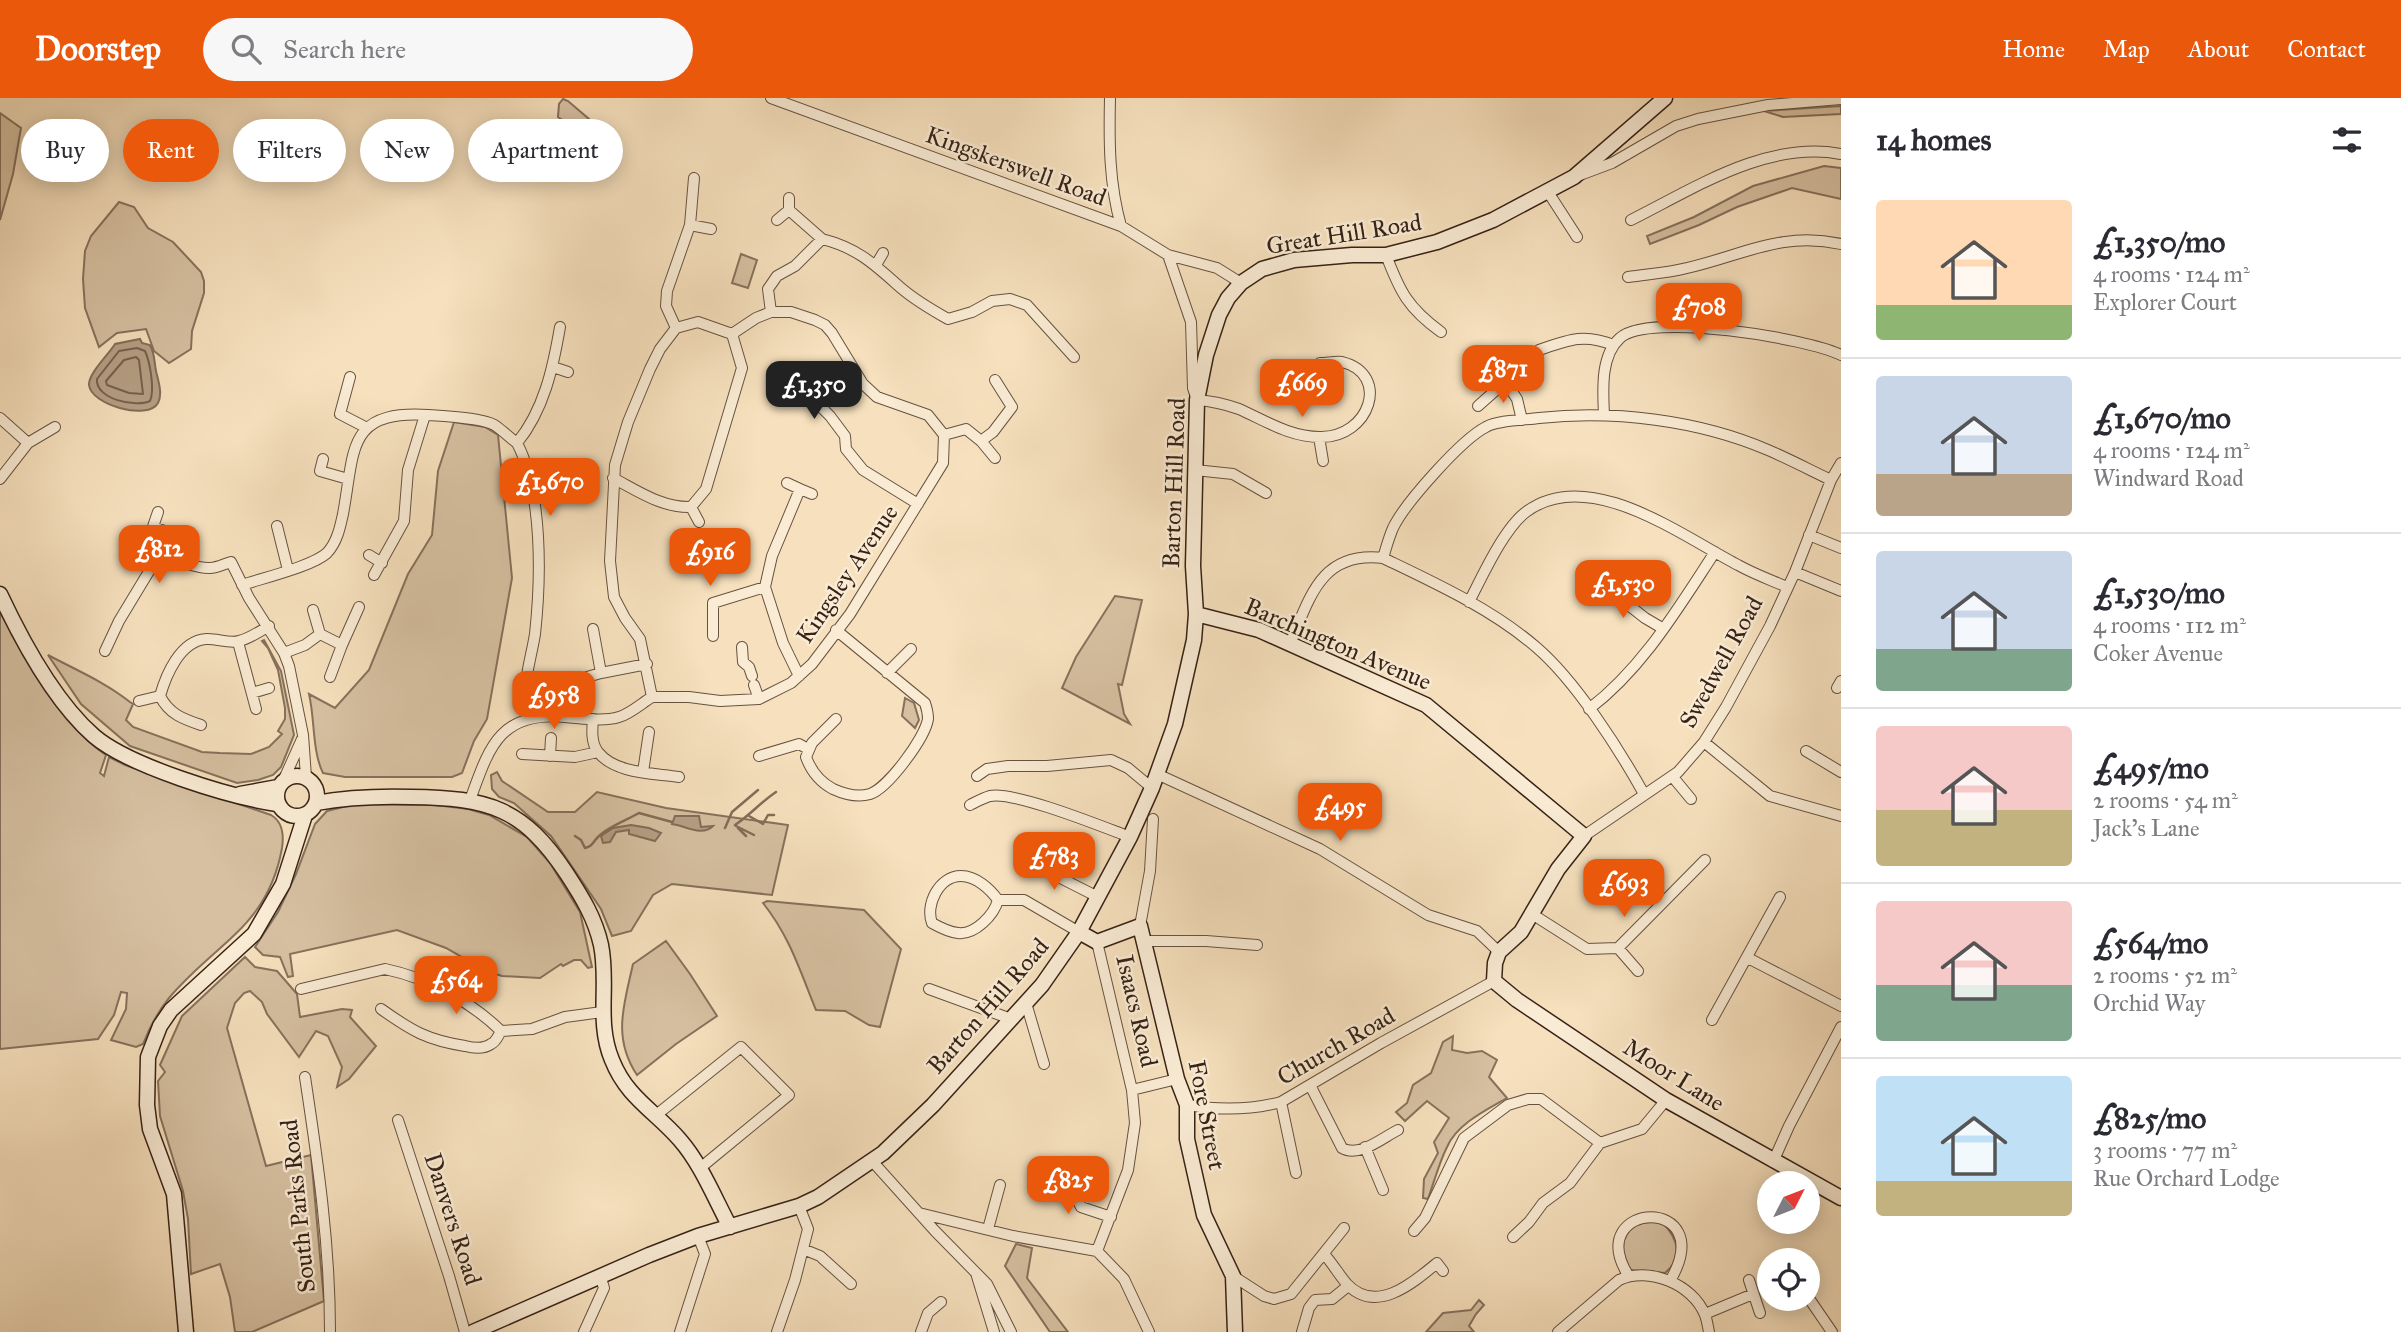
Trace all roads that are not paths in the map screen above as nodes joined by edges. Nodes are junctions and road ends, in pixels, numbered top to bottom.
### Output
1 (771, 98) edge
2 (1110, 98) edge
3 (1665, 98) edge
4 (1841, 99) edge
5 (1841, 154) edge
6 (1574, 177) junction
7 (694, 178) dead end
8 (1548, 192) junction
9 (789, 198) dead end
10 (789, 210) junction
11 (777, 220) dead end
12 (1631, 220) dead end
13 (690, 225) junction
14 (1121, 226) junction
15 (711, 229) dead end
16 (1577, 237) dead end
17 (822, 239) junction
18 (1841, 244) edge
19 (883, 253) dead end
20 (1168, 255) junction
21 (1386, 255) junction
22 (876, 265) junction
23 (1628, 276) dead end
24 (1241, 283) junction
25 (771, 312) junction
26 (560, 327) dead end
27 (676, 328) junction
28 (1441, 332) dead end
29 (732, 334) junction
30 (1613, 345) junction
31 (1539, 350) dead end
32 (1841, 355) edge
33 (1074, 356) dead end
34 (1320, 363) dead end
35 (553, 367) junction
36 (568, 372) dead end
37 (350, 377) dead end
38 (995, 380) dead end
39 (803, 390) dead end
40 (1196, 400) junction
41 (1478, 406) dead end
42 (425, 415) junction
43 (1604, 415) junction
44 (0, 418) edge
45 (1522, 420) junction
46 (55, 427) dead end
47 (367, 428) junction
48 (944, 435) junction
49 (1320, 437) junction
50 (981, 441) junction
51 (28, 443) junction
52 (517, 443) junction
53 (995, 458) dead end
54 (323, 459) dead end
55 (1323, 461) dead end
56 (1841, 463) edge
57 (307, 468) dead end
58 (1195, 470) junction
59 (320, 471) junction
60 (613, 478) junction
61 (0, 479) edge
62 (348, 479) junction
63 (1831, 480) junction
64 (787, 483) dead end
65 (800, 489) junction
66 (1266, 493) dead end
67 (812, 494) dead end
68 (918, 504) junction
69 (691, 507) junction
70 (158, 512) dead end
71 (699, 522) dead end
72 (277, 526) dead end
73 (153, 527) junction
74 (167, 532) dead end
75 (1809, 535) junction
76 (280, 541) junction
77 (269, 544) dead end
78 (1841, 548) edge
79 (1715, 552) junction
80 (369, 555) dead end
81 (1383, 558) junction
82 (159, 562) junction
83 (382, 563) junction
84 (288, 570) junction
85 (1795, 572) junction
86 (374, 575) dead end
87 (242, 585) junction
88 (1603, 585) dead end
89 (765, 587) junction
90 (1787, 587) junction
91 (1841, 590) edge
92 (0, 594) edge
93 (1469, 602) junction
94 (359, 607) dead end
95 (313, 610) dead end
96 (1196, 614) junction
97 (119, 621) junction
98 (269, 626) junction
99 (130, 627) dead end
100 (1662, 628) junction
101 (593, 629) dead end
102 (836, 630) junction
103 (320, 634) junction
104 (713, 636) dead end
105 (238, 642) junction
106 (1290, 644) junction
107 (342, 645) junction
108 (742, 647) dead end
109 (911, 649) dead end
110 (105, 651) dead end
111 (284, 653) junction
112 (647, 664) junction
113 (601, 673) junction
114 (887, 673) junction
115 (799, 676) junction
116 (330, 677) dead end
117 (587, 677) dead end
118 (269, 688) dead end
119 (252, 693) junction
120 (160, 696) junction
121 (652, 697) junction
122 (759, 699) junction
123 (139, 701) dead end
124 (256, 709) dead end
125 (1589, 709) junction
126 (530, 718) junction
127 (593, 719) junction
128 (836, 719) dead end
129 (201, 725) dead end
130 (649, 732) dead end
131 (303, 735) junction
132 (551, 738) dead end
133 (1704, 742) junction
134 (808, 749) junction
135 (1805, 751) dead end
136 (598, 752) junction
137 (522, 754) dead end
138 (759, 755) dead end
139 (550, 756) junction
140 (643, 772) junction
141 (1841, 772) edge
142 (978, 776) dead end
143 (1672, 776) junction
144 (678, 777) dead end
145 (1155, 781) junction
146 (281, 783) junction
147 (313, 789) junction
148 (235, 794) junction
149 (1644, 794) junction
150 (1690, 799) dead end
151 (470, 800) junction
152 (970, 805) dead end
153 (281, 809) junction
154 (305, 815) junction
155 (1841, 816) edge
156 (1153, 820) dead end
157 (1584, 836) junction
158 (1130, 837) junction
159 (291, 858) junction
160 (1025, 860) dead end
161 (1705, 860) dead end
162 (1098, 897) junction
163 (1780, 897) dead end
164 (998, 900) junction
165 (1532, 914) junction
166 (1079, 932) junction
167 (1142, 934) junction
168 (1097, 942) junction
169 (1256, 946) dead end
170 (1618, 948) junction
171 (1499, 952) junction
172 (1748, 958) junction
173 (1638, 971) dead end
174 (1494, 979) junction
175 (301, 989) dead end
176 (929, 989) dead end
177 (1026, 1003) junction
178 (1841, 1006) edge
179 (381, 1009) dead end
180 (602, 1012) junction
181 (1011, 1019) junction
182 (1712, 1020) dead end
183 (1841, 1027) edge
184 (501, 1031) junction
185 (1044, 1064) dead end
186 (305, 1077) dead end
187 (1177, 1079) junction
188 (1310, 1085) junction
189 (1132, 1090) junction
190 (1666, 1100) junction
191 (1281, 1102) junction
192 (1188, 1105) junction
193 (655, 1116) junction
194 (398, 1120) dead end
195 (1398, 1130) dead end
196 (1601, 1143) junction
197 (1365, 1147) junction
198 (873, 1162) junction
199 (1773, 1162) junction
200 (699, 1169) junction
201 (1296, 1173) dead end
202 (1063, 1178) dead end
203 (1000, 1185) dead end
204 (1383, 1190) dead end
205 (1841, 1198) edge
206 (799, 1206) junction
207 (919, 1213) junction
208 (1111, 1217) junction
209 (730, 1227) junction
210 (1344, 1228) dead end
211 (988, 1230) junction
212 (1414, 1231) dead end
213 (698, 1236) junction
214 (1513, 1237) dead end
215 (803, 1249) junction
216 (1097, 1251) junction
217 (1324, 1254) junction
218 (1443, 1271) dead end
219 (976, 1273) junction
220 (600, 1275) junction
221 (1628, 1275) junction
222 (1233, 1276) junction
223 (1749, 1280) dead end
224 (1671, 1281) junction
225 (851, 1284) dead end
226 (1348, 1286) junction
227 (1753, 1294) junction
228 (941, 1302) dead end
229 (1818, 1311) edge
230 (1760, 1313) dead end
231 (1705, 1314) junction
232 (1841, 1330) edge
233 (186, 1332) edge
234 (330, 1332) edge
235 (465, 1332) edge
236 (474, 1332) edge
237 (584, 1332) edge
238 (680, 1332) edge
239 (777, 1332) edge
240 (920, 1332) edge
241 (993, 1332) edge
242 (1011, 1332) edge
243 (1149, 1332) edge
244 (1235, 1332) edge
245 (1302, 1332) edge
246 (1558, 1332) edge
247 (1709, 1332) edge
248 (1833, 1332) edge

1 - 14 street, Kingskerswell Road
2 - 14 street
3 - 6 street, Great Hill Road
4 - 6 street
5 - 12 street
6 - 8 street, Great Hill Road
7 - 13 street
8 - 16 street
8 - 21 street, Great Hill Road
9 - 10 street
10 - 11 street
10 - 17 street
13 - 15 street
13 - 27 street
14 - 20 street, Kingskerswell Road
17 - 22 street
17 - 25 street
18 - 23 street
19 - 22 street
20 - 24 street, Kingskerswell Road
20 - 40 street
21 - 24 street, Great Hill Road
21 - 28 street
22 - 33 street
24 - 40 street, Barton Hill Road
25 - 29 street
25 - 48 street
26 - 35 street
27 - 29 street
27 - 60 street
29 - 69 street
30 - 31 street
30 - 32 street
30 - 43 street
34 - 49 street
35 - 36 street
35 - 52 street
37 - 47 street
38 - 50 street
39 - 68 street
40 - 49 street
40 - 58 street, Barton Hill Road
41 - 45 street
42 - 47 street
42 - 52 street
42 - 83 street
43 - 45 street
43 - 63 street
44 - 51 street
45 - 81 street
46 - 51 street
47 - 62 street
48 - 50 street
48 - 68 street, Kingsley Avenue
49 - 55 street
50 - 53 street
51 - 61 street
52 - 126 street
54 - 59 street
56 - 63 street, Swedwell Road
57 - 59 street
58 - 66 street
58 - 96 street, Barton Hill Road
59 - 62 street
60 - 69 street
60 - 112 street
62 - 84 street
63 - 75 street, Swedwell Road
64 - 65 street
65 - 67 street
65 - 89 street
68 - 102 street, Kingsley Avenue
69 - 71 street
70 - 73 street
72 - 76 street
73 - 74 street
73 - 82 street
75 - 78 street
75 - 85 street, Swedwell Road
76 - 77 street
76 - 84 street
79 - 90 street
79 - 93 street
79 - 100 street
80 - 83 street
81 - 93 street
81 - 106 street
82 - 87 street
82 - 97 street
83 - 86 street
84 - 87 street
85 - 90 street, Swedwell Road
85 - 91 street
87 - 98 street
88 - 100 street
89 - 104 street
89 - 115 street
90 - 133 street, Swedwell Road
92 - 148 street
93 - 125 street
94 - 107 street
95 - 103 street
96 - 106 street, Barchington Avenue
96 - 145 street, Barton Hill Road
97 - 99 street
97 - 110 street
98 - 105 street
98 - 111 street
100 - 125 street
101 - 113 street
102 - 114 street
102 - 115 street, Kingsley Avenue
103 - 107 street
103 - 111 street
105 - 119 street
105 - 120 street
106 - 157 street, Barchington Avenue
107 - 116 street
108 - 122 street
109 - 114 street
111 - 131 street
112 - 113 street
112 - 121 street
113 - 117 street
114 - 134 street
115 - 122 street, Kingsley Avenue
118 - 119 street
119 - 124 street
120 - 123 street
120 - 129 street
121 - 122 street, Kingsley Avenue
121 - 127 street
125 - 149 street
126 - 127 street
126 - 151 street
127 - 136 street
128 - 134 street
130 - 140 street
131 - 146 street
131 - 147 street
132 - 139 street
133 - 143 street, Swedwell Road
133 - 155 street
134 - 138 street
135 - 141 street
136 - 139 street
136 - 140 street
137 - 139 street
140 - 144 street
142 - 145 street
143 - 149 street, Swedwell Road
143 - 150 street
145 - 158 street, Barton Hill Road
145 - 171 street
146 - 147 street
146 - 148 street
146 - 153 street
147 - 151 street
147 - 154 street
148 - 153 street
149 - 157 street, Swedwell Road
151 - 180 street
152 - 158 street
153 - 154 street
153 - 159 street
154 - 159 street
156 - 167 street, Fore Street
157 - 165 street, Swedwell Road
158 - 162 street, Barton Hill Road
159 - 233 street
160 - 162 street
161 - 170 street
162 - 166 street, Barton Hill Road
163 - 172 street
164 - 164 street
164 - 166 street
165 - 170 street
165 - 171 street, Swedwell Road
166 - 168 street, Isaacs Road
166 - 177 street, Barton Hill Road
167 - 168 street, Isaacs Road
167 - 169 street
167 - 187 street, Fore Street
168 - 189 street, Isaacs Road
170 - 173 street
171 - 174 street
172 - 178 street
172 - 182 street
174 - 188 street, Church Road
174 - 190 street, Moor Lane
175 - 184 street
176 - 181 street
177 - 181 street, Barton Hill Road
177 - 185 street
179 - 184 street
180 - 184 street
180 - 193 street
181 - 198 street, Barton Hill Road
183 - 199 street
186 - 234 street, South Parks Road
187 - 189 street, Isaacs Road
187 - 192 street, Fore Street
188 - 191 street, Church Road
188 - 197 street
189 - 208 street, Isaacs Road
190 - 196 street
190 - 199 street, Moor Lane
191 - 192 street, Church Road
191 - 201 street
192 - 222 street, Fore Street
193 - 200 street
193 - 200 street
194 - 235 street, Danvers Road
195 - 197 street
196 - 212 street
196 - 214 street
197 - 204 street
198 - 206 street, Barton Hill Road
198 - 207 street
199 - 205 street, Moor Lane
200 - 209 street
202 - 208 street
203 - 211 street
206 - 209 street, Barton Hill Road
206 - 215 street
207 - 211 street
207 - 219 street
208 - 216 street, Isaacs Road
209 - 213 street, Barton Hill Road
210 - 217 street
211 - 216 street
213 - 220 street, Barton Hill Road
213 - 238 street
215 - 225 street
215 - 239 street
216 - 243 street
217 - 222 street
217 - 226 street
218 - 226 street
219 - 241 street
219 - 242 street
220 - 236 street, Barton Hill Road
220 - 237 street
221 - 224 street
221 - 224 street
221 - 246 street
222 - 244 street, Fore Street
223 - 227 street
224 - 231 street
226 - 245 street
227 - 230 street
227 - 231 street
228 - 240 street
229 - 248 street
231 - 247 street
232 - 248 street

